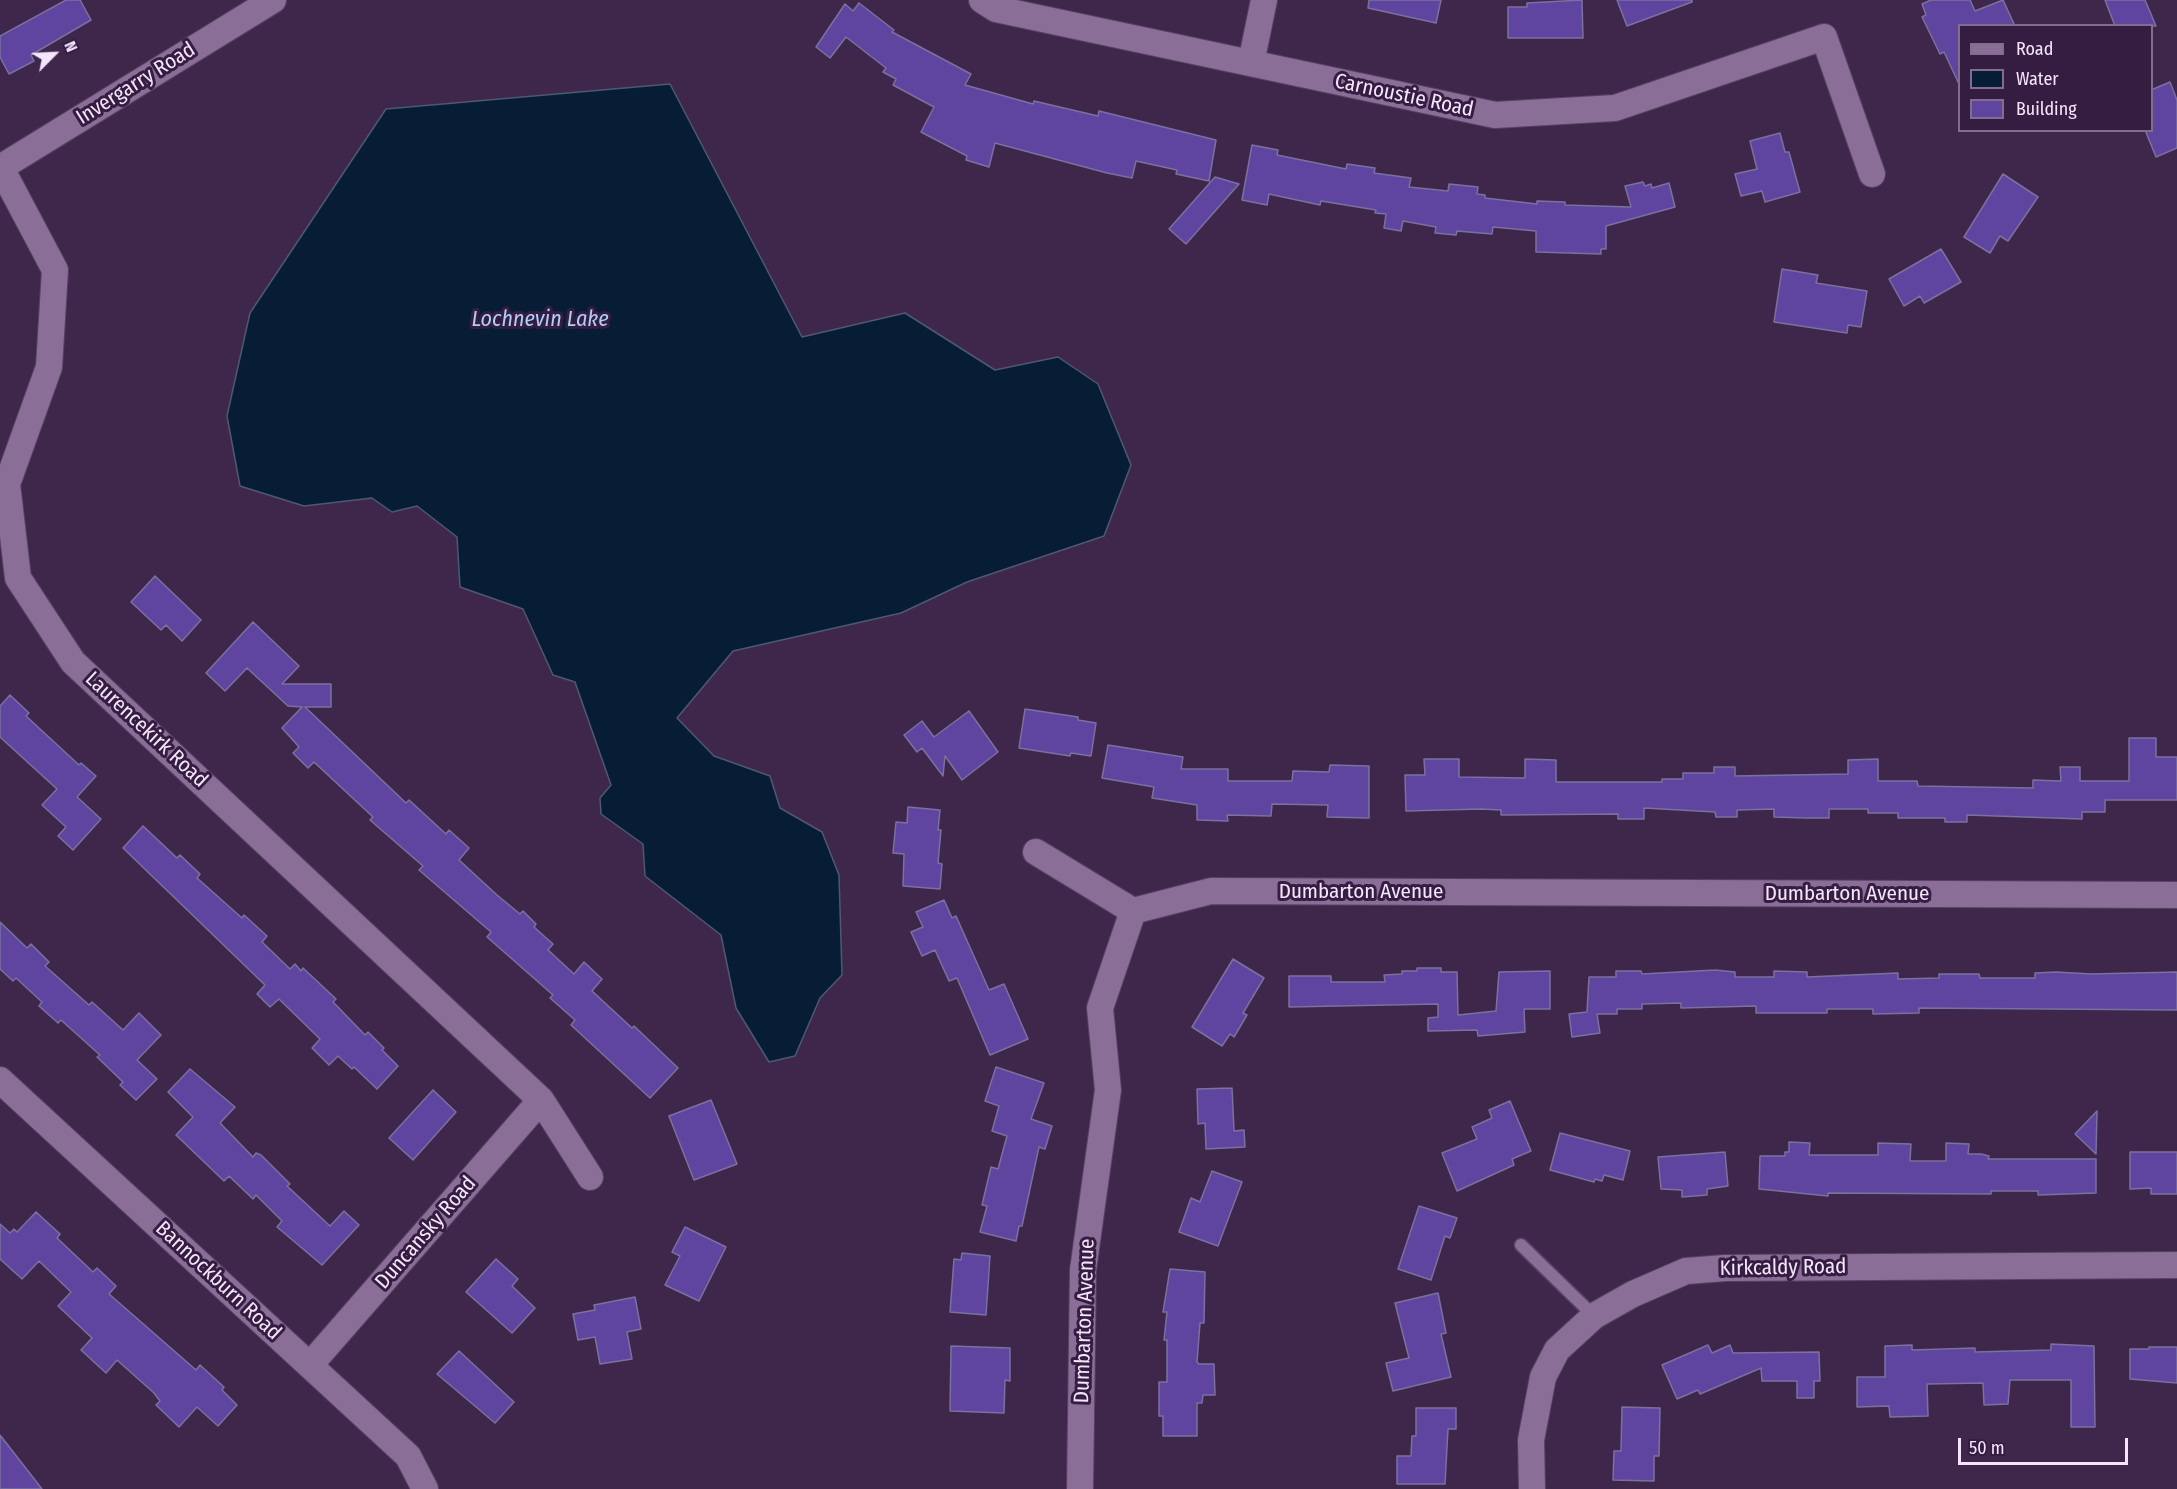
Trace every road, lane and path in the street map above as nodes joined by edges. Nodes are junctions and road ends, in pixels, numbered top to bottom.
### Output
1 (273, 0) edge
2 (982, 0) edge
3 (1264, 0) edge
4 (1251, 63) junction
5 (0, 168) edge
6 (1872, 174) dead end
7 (1036, 852) dead end
8 (2177, 895) edge
9 (1133, 911) junction
10 (0, 1080) edge
11 (541, 1100) junction
12 (590, 1177) dead end
13 (1521, 1245) dead end
14 (2177, 1265) edge
15 (1594, 1316) junction
16 (310, 1365) junction
17 (425, 1489) edge
18 (1080, 1489) edge
19 (1532, 1489) edge

1 - 5 street, Invergarry Road
2 - 4 street, Carnoustie Road
3 - 4 street
4 - 6 street, Carnoustie Road
5 - 11 street, Laurencekirk Road
7 - 9 street
8 - 9 street, Dumbarton Avenue
9 - 18 street, Dumbarton Avenue
10 - 16 street, Bannockburn Road
11 - 12 street, Laurencekirk Road
11 - 16 street, Duncansky Road
13 - 15 lane
14 - 15 street, Kirkcaldy Road
15 - 19 street, Kirkcaldy Road
16 - 17 street, Bannockburn Road

